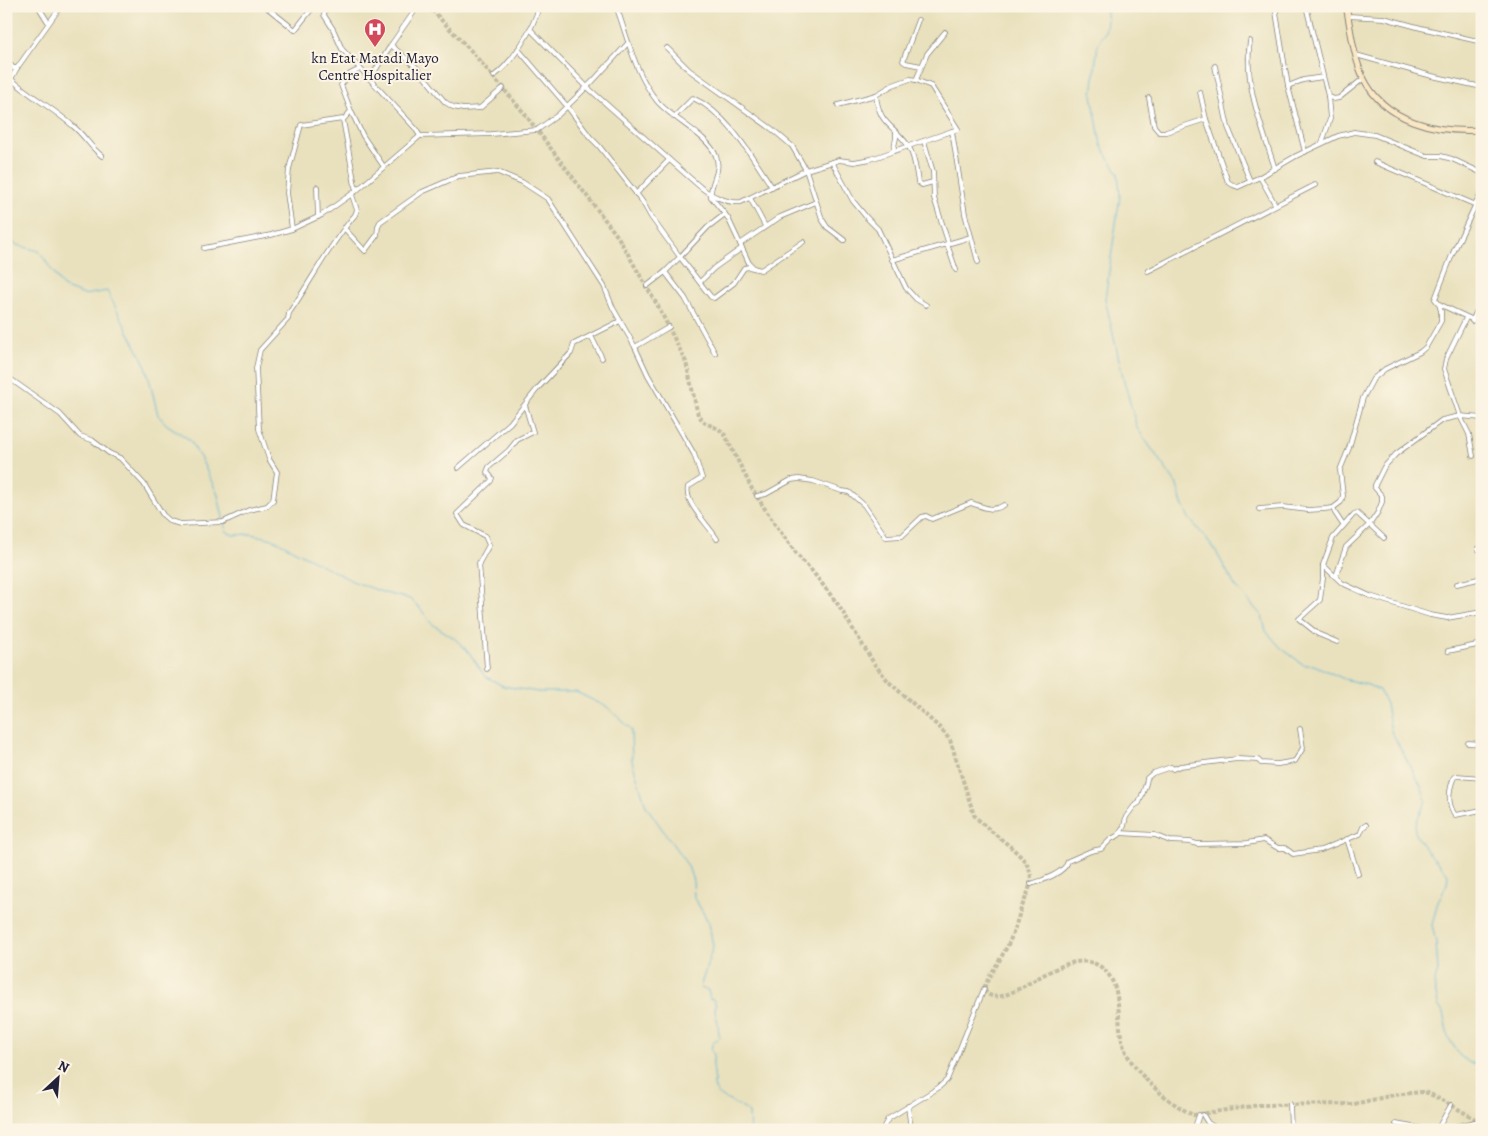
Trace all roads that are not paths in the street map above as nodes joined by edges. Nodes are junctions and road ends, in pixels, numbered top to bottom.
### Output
1 (38, 6) edge
2 (61, 6) edge
3 (163, 6) edge
4 (265, 6) edge
5 (314, 6) edge
6 (326, 6) edge
7 (418, 6) edge
8 (539, 6) edge
9 (616, 6) edge
10 (1275, 6) edge
11 (1306, 6) edge
12 (1346, 6) edge
13 (176, 9) dead end
14 (1348, 16) junction
15 (918, 20) dead end
16 (48, 22) junction
17 (530, 29) junction
18 (945, 32) dead end
19 (1250, 40) dead end
20 (1482, 42) edge
21 (628, 43) junction
22 (391, 45) junction
23 (667, 48) dead end
24 (518, 49) junction
25 (1356, 55) junction
26 (6, 59) edge
27 (921, 66) junction
28 (1215, 66) dead end
29 (16, 68) junction
30 (360, 69) junction
31 (494, 76) dead end
32 (1323, 77) junction
33 (1364, 78) junction
34 (370, 79) junction
35 (916, 80) junction
36 (1288, 86) junction
37 (1482, 86) edge
38 (587, 87) junction
39 (503, 88) dead end
40 (1200, 92) dead end
41 (876, 94) junction
42 (1328, 96) junction
43 (1149, 98) dead end
44 (838, 105) dead end
45 (568, 106) junction
46 (351, 111) junction
47 (674, 117) junction
48 (343, 119) junction
49 (1206, 119) junction
50 (1482, 130) edge
51 (895, 131) junction
52 (952, 131) junction
53 (420, 136) junction
54 (924, 141) junction
55 (1322, 144) junction
56 (908, 146) junction
57 (893, 151) junction
58 (1305, 152) junction
59 (102, 156) dead end
60 (669, 160) junction
61 (832, 162) junction
62 (1375, 162) dead end
63 (384, 167) junction
64 (1275, 169) junction
65 (806, 170) junction
66 (1482, 173) edge
67 (1260, 177) junction
68 (1250, 181) junction
69 (933, 182) junction
70 (1315, 185) dead end
71 (317, 187) dead end
72 (772, 187) junction
73 (356, 191) junction
74 (1482, 192) edge
75 (710, 193) junction
76 (636, 194) junction
77 (352, 195) junction
78 (750, 198) junction
79 (816, 202) junction
80 (1275, 204) junction
81 (1476, 205) junction
82 (725, 214) junction
83 (318, 217) junction
84 (765, 226) junction
85 (344, 228) junction
86 (292, 229) junction
87 (971, 237) junction
88 (844, 240) dead end
89 (803, 242) dead end
90 (740, 244) junction
91 (947, 244) junction
92 (204, 248) dead end
93 (742, 248) junction
94 (680, 257) junction
95 (892, 260) junction
96 (978, 262) dead end
97 (753, 267) junction
98 (956, 270) dead end
99 (1148, 271) dead end
100 (665, 272) junction
101 (700, 282) junction
102 (647, 286) dead end
103 (1482, 300) edge
104 (1439, 304) junction
105 (926, 305) dead end
106 (1466, 318) junction
107 (620, 321) junction
108 (1472, 321) junction
109 (1482, 324) edge
110 (669, 328) dead end
111 (591, 336) junction
112 (636, 347) junction
113 (715, 353) dead end
114 (602, 358) dead end
115 (6, 376) edge
116 (525, 405) junction
117 (1460, 416) junction
118 (1482, 418) edge
119 (1473, 456) dead end
120 (458, 468) dead end
121 (757, 496) dead end
122 (1004, 505) dead end
123 (1333, 508) junction
124 (1259, 509) dead end
125 (1370, 524) junction
126 (1343, 526) junction
127 (1384, 538) dead end
128 (717, 539) dead end
129 (1322, 565) junction
130 (1336, 576) junction
131 (1482, 578) edge
132 (1457, 584) dead end
133 (1482, 612) edge
134 (1337, 642) dead end
135 (1482, 644) edge
136 (1448, 651) dead end
137 (487, 669) dead end
138 (1300, 729) dead end
139 (1468, 743) dead end
140 (1482, 744) edge
141 (1482, 778) edge
142 (1482, 810) edge
143 (1366, 825) dead end
144 (1120, 833) junction
145 (1348, 839) junction
146 (1358, 874) dead end
147 (1031, 884) dead end
148 (984, 989) dead end
149 (1290, 1104) dead end
150 (1451, 1105) dead end
151 (908, 1106) junction
152 (1396, 1124) dead end
153 (882, 1130) edge
154 (911, 1130) edge
155 (1194, 1130) edge
156 (1219, 1130) edge
157 (1291, 1130) edge
158 (1429, 1130) edge
159 (1439, 1130) edge
160 (1474, 1130) edge

1 - 16 street
2 - 16 street
3 - 13 street
4 - 5 street
6 - 30 street
7 - 22 street
8 - 17 street
9 - 21 street
10 - 36 street
11 - 32 street
12 - 14 street
14 - 20 street
14 - 25 street
15 - 27 street
16 - 29 street
17 - 24 street
17 - 38 street
18 - 27 street
19 - 64 street
21 - 38 street
21 - 47 street
22 - 34 street
22 - 39 street
23 - 65 street
24 - 31 street
24 - 45 street
25 - 33 street
25 - 37 street
26 - 29 street
27 - 35 street
28 - 68 street
29 - 59 street
30 - 34 street
30 - 46 street
32 - 36 street
32 - 42 street
33 - 42 street
33 - 50 street
34 - 53 street
35 - 41 street
35 - 52 street
36 - 58 street
38 - 45 street
38 - 60 street
40 - 49 street
41 - 44 street
41 - 51 street
42 - 55 street
43 - 49 street
45 - 53 street
45 - 76 street
46 - 48 street
46 - 63 street
47 - 72 street
47 - 75 street
48 - 73 street
48 - 86 street
49 - 68 street
51 - 56 street
51 - 57 street
52 - 54 street
52 - 87 street
53 - 63 street
54 - 56 street
54 - 69 street
55 - 58 street
55 - 66 street
56 - 57 street
56 - 69 street
57 - 61 street
58 - 64 street
60 - 75 street
60 - 76 street
61 - 65 street
61 - 95 street
62 - 81 street
63 - 73 street
64 - 67 street
65 - 72 street
65 - 79 street
67 - 68 street
67 - 80 street
69 - 91 street
70 - 80 street
71 - 83 street
72 - 78 street
73 - 77 street
74 - 81 street
75 - 78 street
75 - 82 street
76 - 94 street
77 - 83 street
77 - 85 street
78 - 84 street
79 - 84 street
79 - 88 street
80 - 99 street
81 - 104 street
82 - 90 street
82 - 94 street
83 - 86 street
84 - 90 street
85 - 107 street
85 - 115 street
86 - 92 street
87 - 91 street
87 - 96 street
89 - 97 street
90 - 93 street
91 - 95 street
91 - 98 street
93 - 97 street
93 - 101 street
94 - 100 street
94 - 101 street
95 - 105 street
97 - 101 street
100 - 102 street
100 - 113 street
103 - 108 street
104 - 106 street
104 - 123 street
106 - 108 street
106 - 117 street
107 - 111 street
107 - 112 street
108 - 109 street
110 - 112 street
111 - 114 street
111 - 116 street
112 - 128 street
116 - 120 street
116 - 137 street
117 - 118 street
117 - 119 street
117 - 125 street
121 - 122 street
123 - 124 street
123 - 126 street
125 - 126 street
125 - 127 street
125 - 130 street
126 - 129 street
129 - 130 street
129 - 134 street
130 - 133 street
131 - 132 street
135 - 136 street
138 - 144 street
139 - 140 street
141 - 142 street
143 - 145 street
144 - 145 street
144 - 147 street
145 - 146 street
148 - 151 street
149 - 157 street
150 - 159 street
151 - 153 street
151 - 154 street
152 - 158 street
155 - 156 street
159 - 160 street

